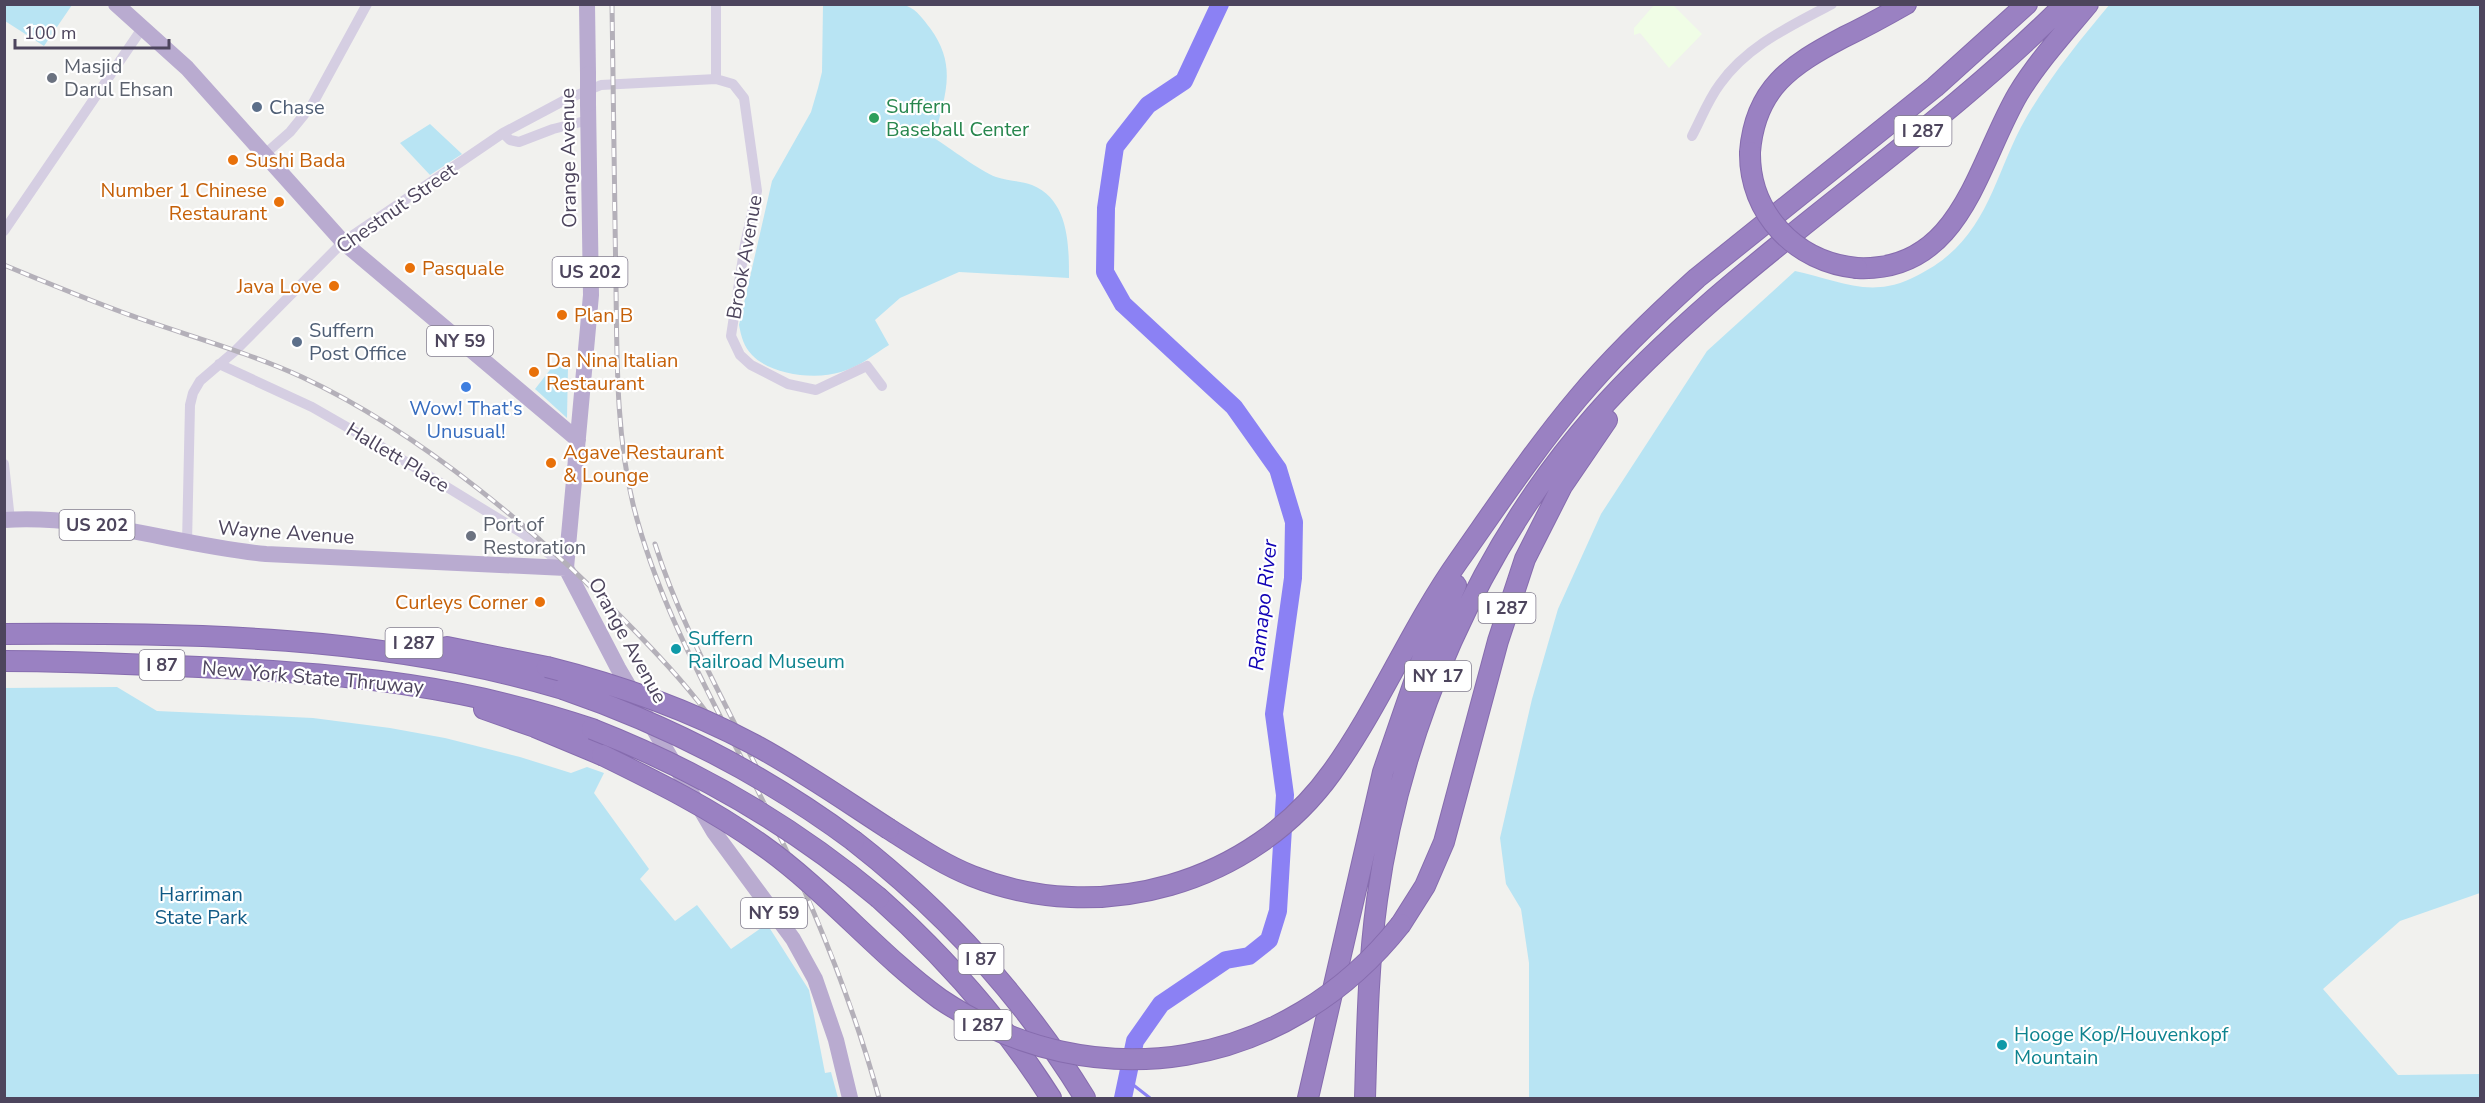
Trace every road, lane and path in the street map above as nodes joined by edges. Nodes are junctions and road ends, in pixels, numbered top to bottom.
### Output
1 (116, 4) edge
2 (367, 4) edge
3 (587, 4) edge
4 (716, 4) edge
5 (1832, 4) edge
6 (1906, 4) edge
7 (2027, 4) edge
8 (2065, 4) edge
9 (2088, 4) edge
10 (143, 27) junction
11 (716, 79) junction
12 (589, 112) junction
13 (503, 133) junction
14 (1692, 136) dead end
15 (265, 154) junction
16 (4, 231) edge
17 (343, 242) junction
18 (1684, 326) junction
19 (219, 364) junction
20 (882, 386) dead end
21 (578, 440) junction
22 (4, 464) edge
23 (7, 520) edge
24 (1479, 534) junction
25 (187, 543) junction
26 (566, 568) junction
27 (4, 634) edge
28 (280, 641) junction
29 (4, 661) edge
30 (390, 680) junction
31 (850, 1098) edge
32 (1051, 1098) edge
33 (1085, 1098) edge
34 (1308, 1098) edge
35 (1365, 1098) edge

1 - 10 main road, NY 59
2 - 15 street
3 - 12 main road, Orange Avenue / US 202, bridge
4 - 11 street
5 - 14 street
6 - 9 highway, bridge
7 - 24 highway, I 287
8 - 18 highway, I 287
10 - 15 main road, NY 59
10 - 16 street
11 - 13 street, Chestnut Street
11 - 20 street, Brook Avenue
12 - 13 street
12 - 21 main road, Orange Avenue / US 202
13 - 17 street, Chestnut Street
15 - 17 main road, NY 59
17 - 19 street, Chestnut Street
17 - 21 main road, NY 59
18 - 30 highway, I 287, bridge
18 - 35 highway, NY 17
19 - 25 street, Chestnut Street
19 - 26 street, Hallett Place
21 - 26 main road, Orange Avenue / US 202
22 - 23 street
23 - 25 main road, Wayne Avenue / US 202
24 - 28 highway, I 287, bridge
24 - 34 highway, NY 17
25 - 26 main road, Wayne Avenue / US 202
26 - 31 main road, Orange Avenue / NY 59
27 - 28 highway, New York State Thruway / I 87
28 - 33 highway, New York State Thruway / I 87, bridge
29 - 30 highway, New York State Thruway / I 87
30 - 32 highway, New York State Thruway / I 87, bridge

